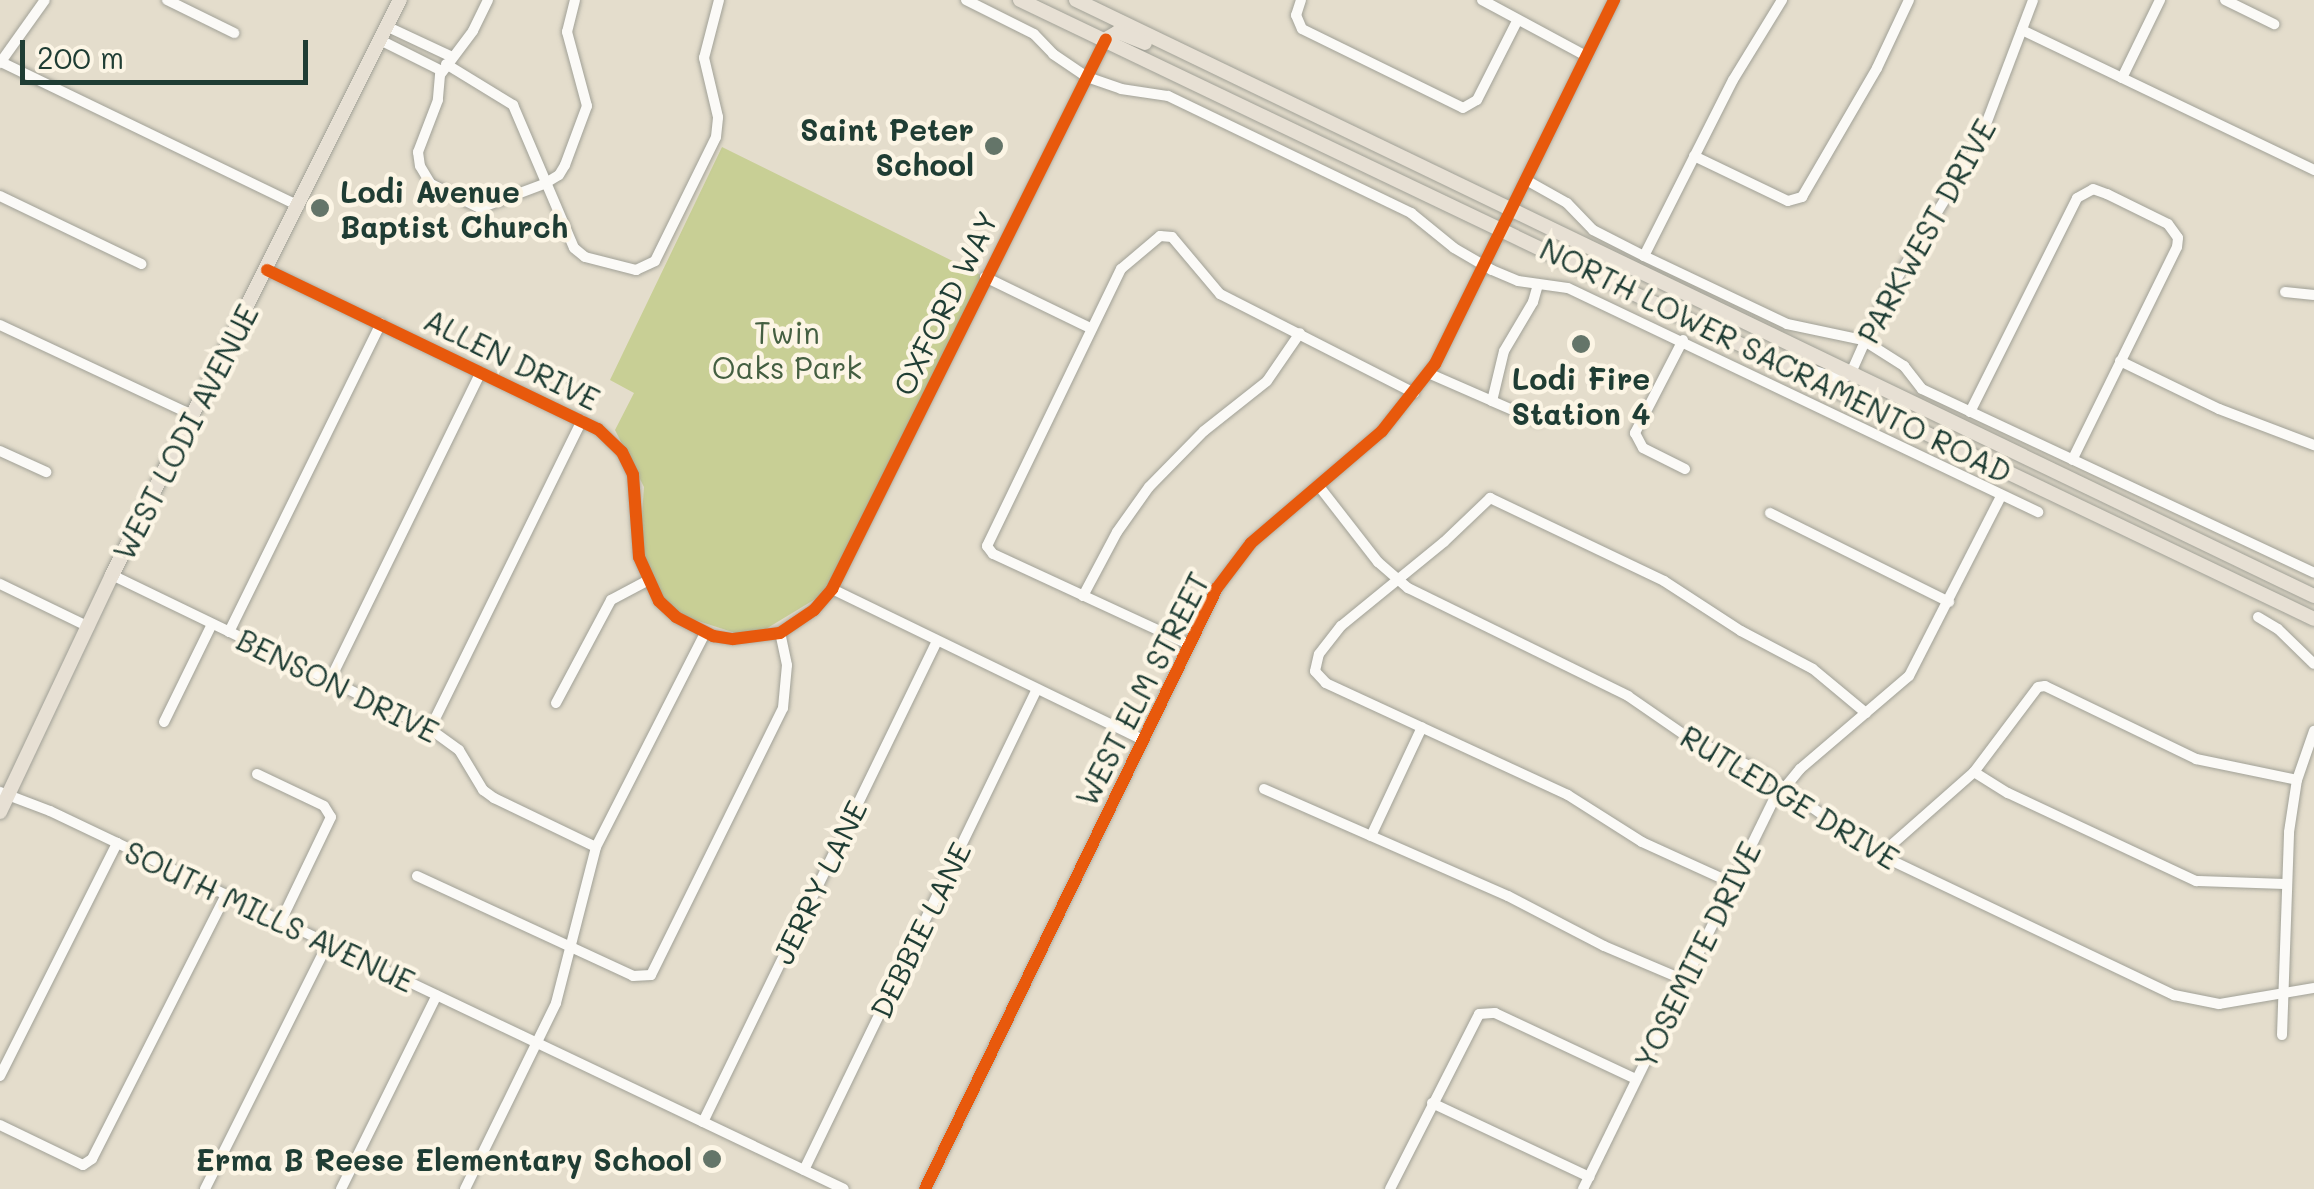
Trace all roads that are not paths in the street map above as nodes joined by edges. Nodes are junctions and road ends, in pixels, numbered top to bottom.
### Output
1 (45, 0) edge
2 (167, 0) edge
3 (400, 0) edge
4 (488, 0) edge
5 (575, 0) edge
6 (719, 0) edge
7 (966, 0) edge
8 (1020, 0) edge
9 (1076, 0) edge
10 (1301, 0) edge
11 (1482, 0) edge
12 (1614, 0) edge
13 (1782, 0) edge
14 (1909, 0) edge
15 (2033, 0) edge
16 (2160, 0) edge
17 (2225, 0) edge
18 (1517, 20) junction
19 (2274, 24) dead end
20 (2022, 30) junction
21 (234, 33) dead end
22 (383, 33) junction
23 (1106, 39) junction
24 (1586, 56) junction
25 (1203, 61) junction
26 (0, 63) edge
27 (446, 64) junction
28 (1087, 77) junction
29 (2122, 78) junction
30 (1694, 156) junction
31 (2314, 170) edge
32 (1526, 180) junction
33 (544, 184) junction
34 (0, 196) edge
35 (298, 206) junction
36 (1511, 212) junction
37 (1502, 229) junction
38 (1644, 256) junction
39 (141, 264) dead end
40 (1482, 266) junction
41 (267, 270) junction
42 (985, 277) junction
43 (1538, 285) junction
44 (2285, 292) dead end
45 (2314, 295) edge
46 (380, 323) junction
47 (0, 325) edge
48 (1090, 328) junction
49 (1300, 334) junction
50 (1683, 340) junction
51 (1863, 340) junction
52 (1761, 355) junction
53 (2120, 361) junction
54 (481, 372) junction
55 (1428, 373) junction
56 (1850, 375) junction
57 (1414, 393) junction
58 (1492, 401) junction
59 (1970, 412) junction
60 (194, 416) junction
61 (582, 420) junction
62 (1538, 421) dead end
63 (2314, 445) edge
64 (0, 451) edge
65 (2072, 460) junction
66 (1686, 469) dead end
67 (46, 472) dead end
68 (1318, 484) junction
69 (2000, 496) junction
70 (2038, 512) dead end
71 (1770, 513) dead end
72 (2314, 573) edge
73 (112, 575) junction
74 (1396, 579) junction
75 (646, 581) junction
76 (0, 584) edge
77 (832, 590) junction
78 (1083, 596) junction
79 (2314, 596) edge
80 (2276, 600) junction
81 (1949, 602) junction
82 (2314, 609) edge
83 (2258, 617) dead end
84 (2314, 618) edge
85 (212, 624) junction
86 (88, 626) junction
87 (229, 632) junction
88 (705, 633) junction
89 (780, 633) junction
90 (936, 643) junction
91 (1188, 644) junction
92 (2314, 664) edge
93 (330, 680) junction
94 (1036, 690) junction
95 (556, 703) dead end
96 (1866, 713) junction
97 (164, 722) dead end
98 (1422, 727) junction
99 (430, 728) junction
100 (2314, 731) edge
101 (1143, 740) junction
102 (1974, 772) junction
103 (257, 774) dead end
104 (2297, 780) junction
105 (1784, 787) junction
106 (1264, 789) dead end
107 (4, 793) edge
108 (0, 812) edge
109 (1372, 836) junction
110 (117, 843) junction
111 (596, 846) junction
112 (1880, 855) junction
113 (416, 876) dead end
114 (1732, 883) junction
115 (2287, 884) junction
116 (226, 895) junction
117 (281, 921) junction
118 (328, 944) junction
119 (572, 944) junction
120 (1684, 980) junction
121 (2314, 988) edge
122 (2283, 994) junction
123 (437, 996) junction
124 (2282, 1035) dead end
125 (538, 1044) junction
126 (0, 1076) edge
127 (1636, 1080) junction
128 (1432, 1104) junction
129 (703, 1122) junction
130 (3, 1126) edge
131 (804, 1170) junction
132 (1589, 1177) junction
133 (206, 1189) edge
134 (341, 1189) edge
135 (464, 1189) edge
136 (844, 1189) edge
137 (925, 1189) edge
138 (1390, 1189) edge
139 (1583, 1189) edge

1 - 26 street
2 - 21 street
3 - 22 main road, WEST LODI AVENUE
4 - 27 street
5 - 33 street
6 - 33 street
7 - 28 street
8 - 23 main road, NORTH LOWER SACRAMENTO ROAD
9 - 25 main road, NORTH LOWER SACRAMENTO ROAD
10 - 18 street
11 - 18 street
12 - 24 street, WEST ELM STREET
13 - 30 street
14 - 30 street
15 - 20 street, PARKWEST DRIVE
16 - 29 street
17 - 19 street
18 - 24 street
20 - 29 street
20 - 51 street, PARKWEST DRIVE
22 - 27 street
22 - 35 main road, WEST LODI AVENUE
23 - 25 main road
23 - 28 street, OXFORD WAY
23 - 37 main road, NORTH LOWER SACRAMENTO ROAD
24 - 32 street, WEST ELM STREET
25 - 36 main road, NORTH LOWER SACRAMENTO ROAD
26 - 35 street
27 - 33 street
27 - 33 street
28 - 40 street
28 - 42 street, OXFORD WAY
29 - 31 street
30 - 38 street
32 - 36 street, WEST ELM STREET
32 - 38 street
34 - 39 street
35 - 41 main road, WEST LODI AVENUE
36 - 37 street, WEST ELM STREET
36 - 56 main road, NORTH LOWER SACRAMENTO ROAD
37 - 40 street, WEST ELM STREET
37 - 52 main road, NORTH LOWER SACRAMENTO ROAD
38 - 51 street
40 - 43 street
40 - 55 street, WEST ELM STREET
41 - 46 street, ALLEN DRIVE
41 - 60 main road, WEST LODI AVENUE
42 - 48 street
42 - 77 street, OXFORD WAY
43 - 50 street
43 - 58 street
44 - 45 street
46 - 54 street, ALLEN DRIVE
46 - 87 street
47 - 60 street
48 - 49 street
48 - 78 street
49 - 57 street
49 - 78 street
50 - 66 street
50 - 69 street
51 - 56 street, PARKWEST DRIVE
51 - 59 street
52 - 56 street, PARKWEST DRIVE
52 - 80 main road, NORTH LOWER SACRAMENTO ROAD
53 - 59 street
53 - 63 street
53 - 65 street
54 - 61 street, ALLEN DRIVE
54 - 93 street
55 - 57 street, WEST ELM STREET
55 - 58 street
56 - 79 main road, NORTH LOWER SACRAMENTO ROAD
57 - 68 street, WEST ELM STREET
58 - 62 street
59 - 65 street
60 - 73 main road, WEST LODI AVENUE
61 - 75 street, ALLEN DRIVE
61 - 99 street
64 - 67 street
65 - 72 street
68 - 74 street, RUTLEDGE DRIVE
68 - 91 street, WEST ELM STREET
69 - 70 street
69 - 81 street, YOSEMITE DRIVE
71 - 81 street
73 - 85 street, BENSON DRIVE
73 - 86 main road, WEST LODI AVENUE
74 - 96 street
74 - 98 street
74 - 105 street, RUTLEDGE DRIVE
75 - 88 street, ALLEN DRIVE
75 - 95 street
76 - 86 street
77 - 89 street
77 - 90 street
78 - 91 street
80 - 82 main road
80 - 84 main road, NORTH LOWER SACRAMENTO ROAD
81 - 96 street, YOSEMITE DRIVE
83 - 92 street
85 - 87 street, BENSON DRIVE
85 - 97 street
86 - 107 main road, WEST LODI AVENUE
87 - 93 street, BENSON DRIVE
88 - 89 street
88 - 111 street
89 - 119 street
90 - 94 street
90 - 129 street, JERRY LANE
91 - 101 street, WEST ELM STREET
93 - 99 street, BENSON DRIVE
94 - 101 street
94 - 131 street, DEBBIE LANE
96 - 105 street, YOSEMITE DRIVE
98 - 109 street
98 - 114 street
99 - 111 street, BENSON DRIVE
100 - 104 street
101 - 137 street, WEST ELM STREET
102 - 104 street
102 - 112 street
102 - 115 street
103 - 117 street
104 - 115 street
105 - 112 street, RUTLEDGE DRIVE
105 - 114 street, YOSEMITE DRIVE
106 - 109 street
107 - 108 main road, WEST LODI AVENUE
107 - 110 street, SOUTH MILLS AVENUE
109 - 120 street
110 - 116 street, SOUTH MILLS AVENUE
110 - 126 street
111 - 119 street
112 - 122 street, RUTLEDGE DRIVE
113 - 119 street
114 - 120 street, YOSEMITE DRIVE
115 - 122 street
116 - 117 street, SOUTH MILLS AVENUE
116 - 130 street
117 - 118 street, SOUTH MILLS AVENUE
118 - 123 street, SOUTH MILLS AVENUE
118 - 133 street
119 - 125 street
120 - 127 street, YOSEMITE DRIVE
121 - 122 street, RUTLEDGE DRIVE
122 - 124 street
123 - 125 street, SOUTH MILLS AVENUE
123 - 134 street
125 - 129 street, SOUTH MILLS AVENUE
125 - 135 street
127 - 128 street
127 - 132 street, YOSEMITE DRIVE
128 - 132 street
128 - 138 street
129 - 131 street, SOUTH MILLS AVENUE
131 - 136 street, SOUTH MILLS AVENUE
132 - 139 street, YOSEMITE DRIVE

